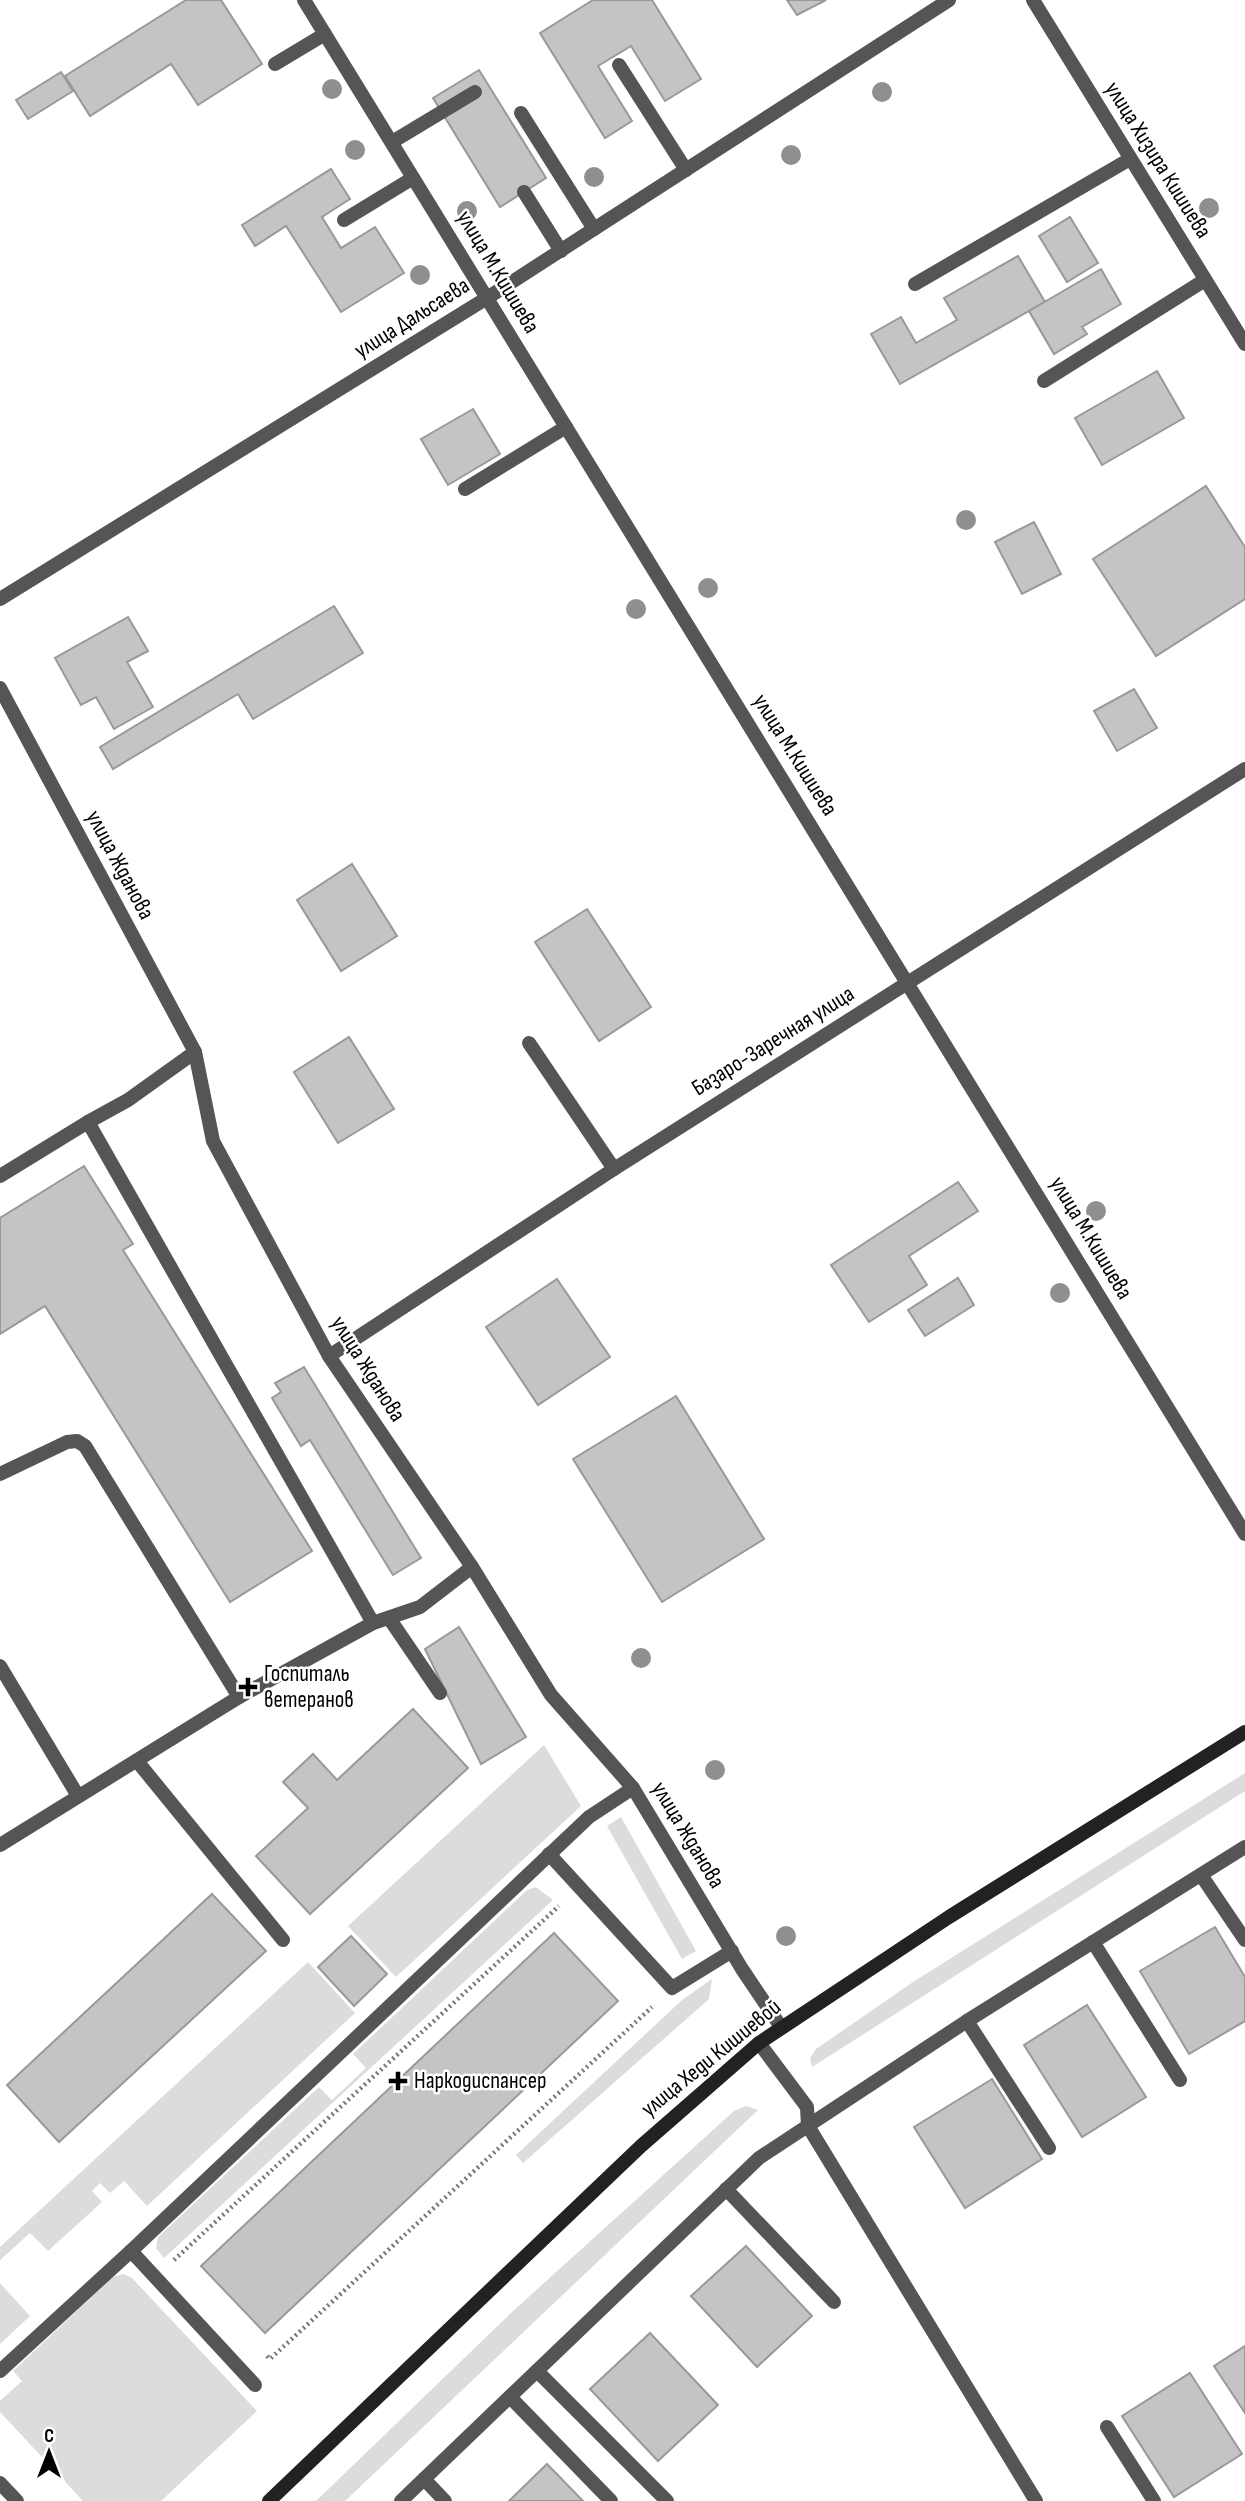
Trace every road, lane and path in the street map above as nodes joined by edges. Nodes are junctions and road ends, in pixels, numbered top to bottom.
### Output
1 (304, 0) edge
2 (949, 0) edge
3 (1033, 0) edge
4 (325, 34) junction
5 (275, 64) dead end
6 (619, 65) dead end
7 (475, 92) dead end
8 (521, 113) dead end
9 (392, 142) junction
10 (1130, 159) junction
11 (686, 170) junction
12 (413, 178) junction
13 (524, 192) dead end
14 (344, 220) dead end
15 (594, 229) junction
16 (561, 251) junction
17 (1205, 280) junction
18 (915, 284) dead end
19 (487, 298) junction
20 (1245, 344) edge
21 (1044, 381) dead end
22 (566, 427) junction
23 (465, 489) dead end
24 (0, 599) edge
25 (0, 688) edge
26 (1245, 769) edge
27 (908, 982) junction
28 (529, 1043) dead end
29 (195, 1052) junction
30 (88, 1122) junction
31 (614, 1169) junction
32 (0, 1175) edge
33 (329, 1356) junction
34 (0, 1474) edge
35 (1245, 1534) edge
36 (472, 1567) junction
37 (389, 1618) junction
38 (373, 1623) junction
39 (0, 1665) edge
40 (440, 1693) dead end
41 (239, 1697) junction
42 (1245, 1732) edge
43 (137, 1761) junction
44 (633, 1788) junction
45 (78, 1796) junction
46 (0, 1845) edge
47 (1245, 1847) edge
48 (550, 1854) junction
49 (1201, 1875) junction
50 (579, 1888) junction
51 (283, 1940) dead end
52 (1245, 1940) edge
53 (1093, 1942) junction
54 (732, 1951) junction
55 (672, 1989) junction
56 (967, 2021) junction
57 (781, 2027) junction
58 (759, 2043) junction
59 (1180, 2080) dead end
60 (808, 2126) junction
61 (1049, 2148) dead end
62 (726, 2189) junction
63 (131, 2251) junction
64 (176, 2258) junction
65 (186, 2268) dead end
66 (156, 2277) junction
67 (834, 2302) dead end
68 (260, 2349) dead end
69 (0, 2371) edge
70 (537, 2371) junction
71 (255, 2385) dead end
72 (510, 2397) junction
73 (1107, 2427) dead end
74 (424, 2479) junction
75 (0, 2483) edge
76 (17, 2501) edge
77 (269, 2501) edge
78 (401, 2501) edge
79 (445, 2501) edge
80 (611, 2501) edge
81 (667, 2501) edge
82 (1036, 2501) edge
83 (1154, 2501) edge

1 - 4 street, улица М.Кишиева
2 - 11 street, улица Дальсаева
3 - 10 street, улица Хизира Кишиева
4 - 5 street
4 - 9 street, улица М.Кишиева
6 - 11 street
7 - 9 street
8 - 15 street
9 - 12 street, улица М.Кишиева
10 - 17 street, улица Хизира Кишиева
10 - 18 street
11 - 15 street, улица Дальсаева
12 - 14 street
12 - 19 street, улица М.Кишиева
13 - 16 street
15 - 16 street, улица Дальсаева
16 - 19 street, улица Дальсаева
17 - 20 street, улица Хизира Кишиева
17 - 21 street
19 - 22 street, улица М.Кишиева
19 - 24 street, улица Дальсаева
22 - 23 street
22 - 27 street, улица М.Кишиева
25 - 29 street, улица Жданова
26 - 27 street, Базаро-Заречная улица
27 - 31 street, Базаро-Заречная улица
27 - 35 street, улица М.Кишиева
28 - 31 street
29 - 30 street
29 - 33 street, улица Жданова
30 - 32 street
30 - 38 street
31 - 33 street, Базаро-Заречная улица
33 - 36 street, улица Жданова
34 - 41 street
36 - 37 street
36 - 44 street, улица Жданова
37 - 38 street
37 - 40 street
38 - 41 street
39 - 45 street
41 - 43 street
42 - 57 main road, улица Хеди Кишиевой
43 - 45 street
43 - 51 street
44 - 48 street
44 - 54 street, улица Жданова
45 - 46 street
47 - 49 street
48 - 50 street
48 - 63 street
49 - 52 street
49 - 53 street
50 - 55 street
50 - 64 path
53 - 56 street
53 - 59 street
54 - 55 street
54 - 57 street, улица Жданова
55 - 68 path
56 - 60 street
56 - 61 street
57 - 58 main road, улица Хеди Кишиевой
58 - 60 street
58 - 77 main road, улица Хеди Кишиевой
60 - 62 street
60 - 82 street
62 - 67 street
62 - 70 street
63 - 66 street
63 - 69 street
64 - 65 path
64 - 66 path
66 - 71 street
70 - 72 street
70 - 81 street
72 - 74 street
72 - 80 street
73 - 83 street
74 - 78 street
74 - 79 street
75 - 76 street

